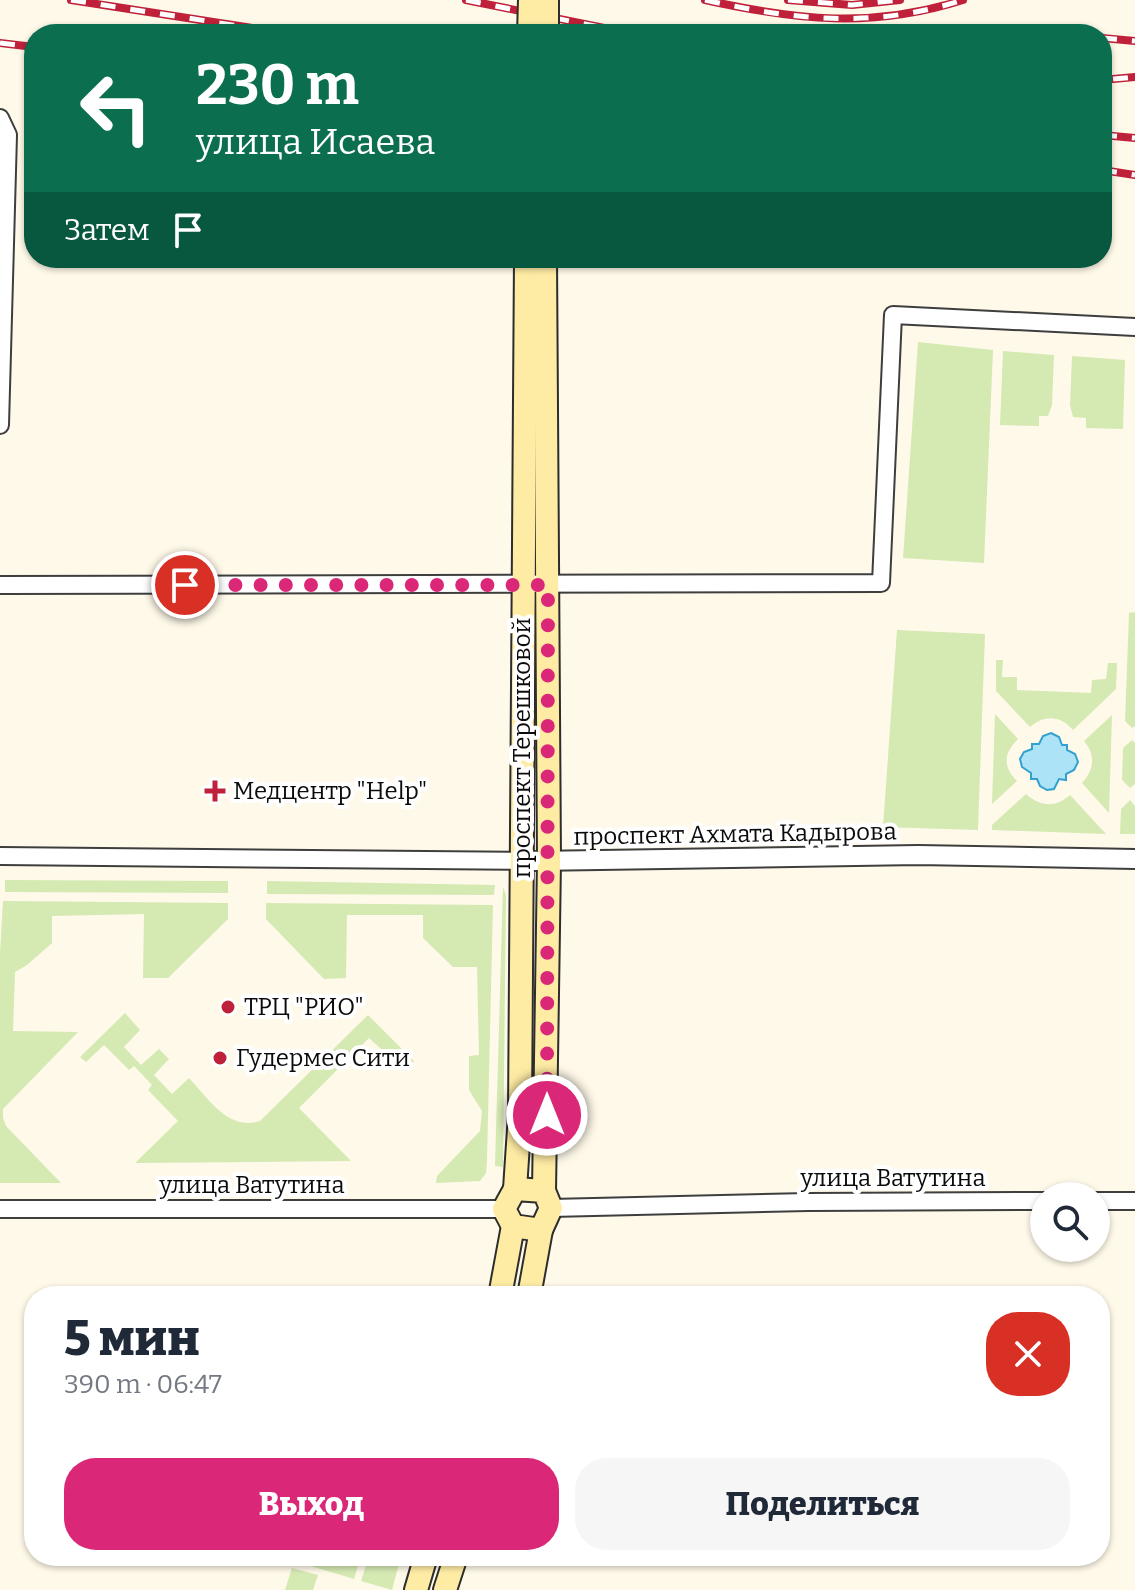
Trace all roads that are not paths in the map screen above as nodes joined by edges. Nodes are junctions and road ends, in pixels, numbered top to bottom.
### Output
1 (530, 0) edge
2 (547, 0) edge
3 (529, 24) edge
4 (547, 24) edge
5 (0, 118) edge
6 (526, 268) edge
7 (545, 268) edge
8 (1135, 327) edge
9 (0, 425) edge
10 (0, 585) edge
11 (536, 585) junction
12 (0, 856) edge
13 (1135, 859) edge
14 (534, 861) junction
15 (547, 1200) junction
16 (1030, 1201) edge
17 (1110, 1201) edge
18 (1135, 1201) edge
19 (511, 1208) junction
20 (0, 1209) edge
21 (541, 1230) junction
22 (501, 1286) edge
23 (531, 1286) edge
24 (423, 1566) edge
25 (453, 1566) edge
26 (416, 1590) edge
27 (445, 1590) edge

1 - 3 main road, bridge
2 - 4 main road, bridge
5 - 9 street
6 - 11 main road, проспект Терешковой
7 - 11 main road, проспект Терешковой
8 - 11 street
10 - 11 street
11 - 14 main road, проспект Терешковой
12 - 14 street, проспект Ахмата Кадырова
13 - 14 street, проспект Ахмата Кадырова
14 - 15 main road, проспект Терешковой
14 - 19 main road, проспект Терешковой
15 - 16 street, улица Ватутина
15 - 19 main road
15 - 21 main road
17 - 18 street
19 - 20 street, улица Ватутина
19 - 21 main road
19 - 22 main road, проспект Терешковой
21 - 23 main road
24 - 26 main road
25 - 27 main road

